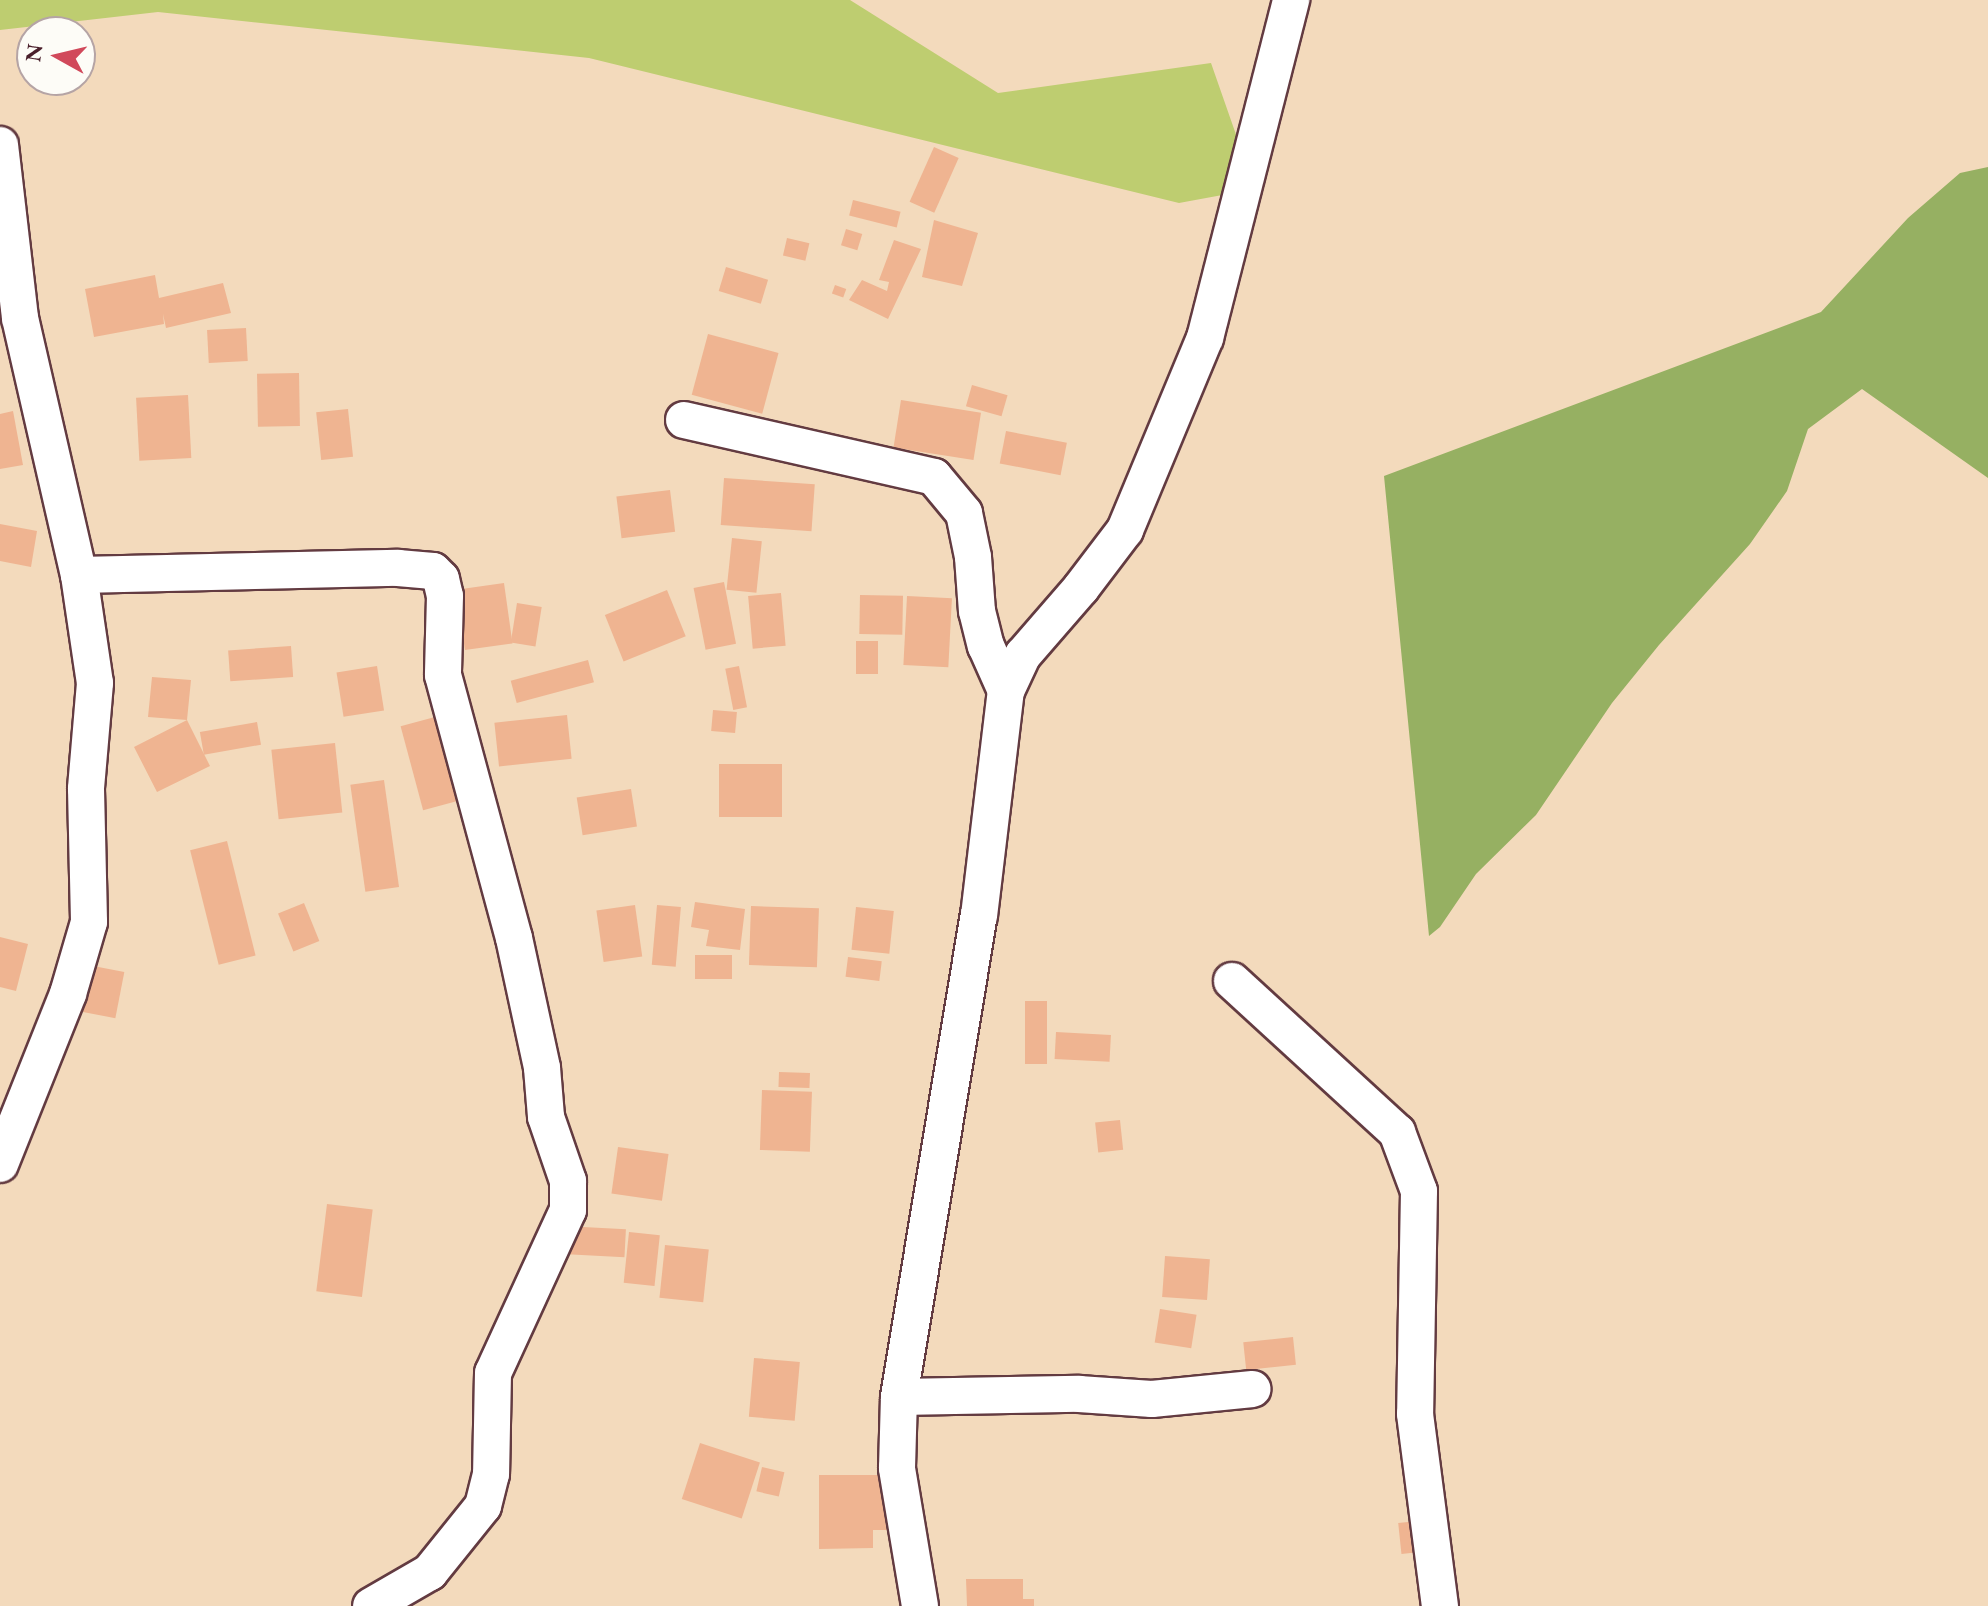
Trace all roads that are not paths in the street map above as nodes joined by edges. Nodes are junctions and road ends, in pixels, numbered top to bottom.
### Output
1 (1291, 0) edge
2 (0, 145) edge
3 (684, 420) dead end
4 (79, 575) junction
5 (1006, 691) junction
6 (1232, 981) dead end
7 (0, 1164) edge
8 (1253, 1389) dead end
9 (899, 1397) junction
10 (371, 1606) edge
11 (920, 1606) edge
12 (1440, 1606) edge

1 - 5 street
2 - 4 street
3 - 5 street
4 - 7 street
4 - 10 street
5 - 9 street
6 - 12 street
8 - 9 street
9 - 11 street

